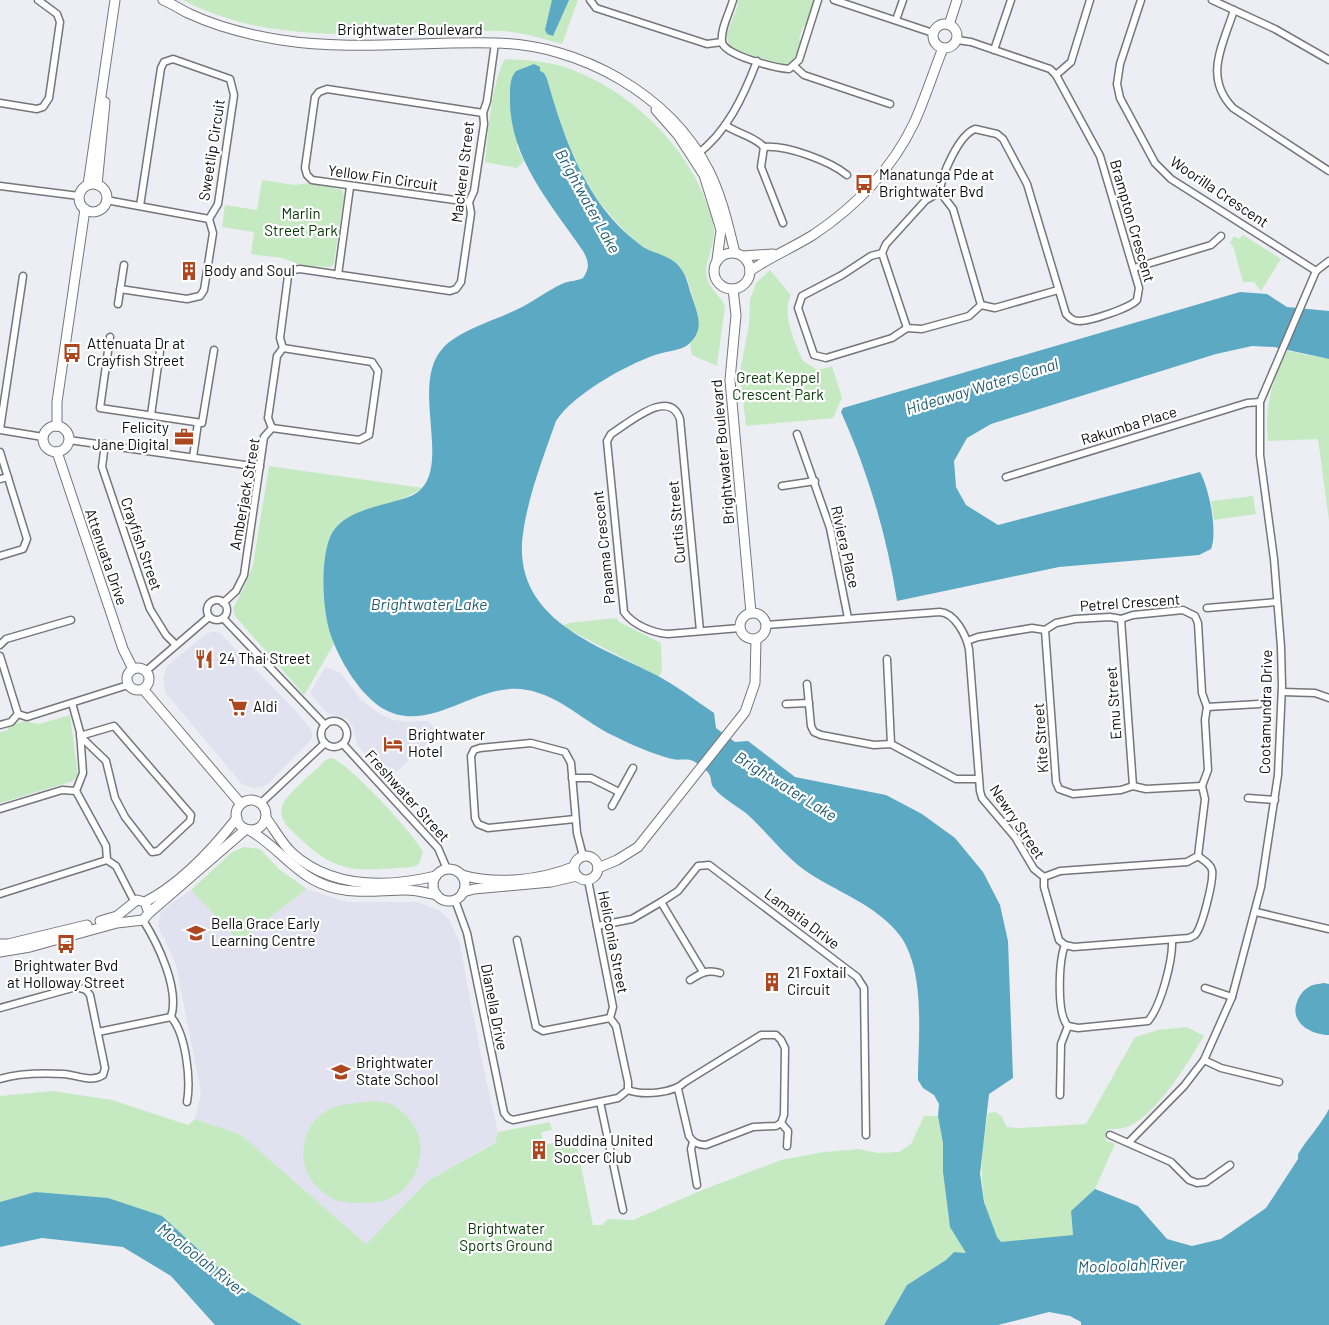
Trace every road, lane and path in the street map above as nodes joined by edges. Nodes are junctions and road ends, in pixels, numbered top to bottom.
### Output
1 (38, 0) edge
2 (115, 0) edge
3 (122, 0) edge
4 (165, 0) edge
5 (590, 0) edge
6 (734, 0) edge
7 (818, 0) edge
8 (834, 0) edge
9 (903, 0) edge
10 (956, 0) edge
11 (1011, 0) edge
12 (1090, 0) edge
13 (1141, 0) edge
14 (1212, 0) edge
15 (1234, 10) junction
16 (114, 16) junction
17 (896, 20) junction
18 (949, 25) junction
19 (933, 33) junction
20 (956, 40) junction
21 (722, 42) junction
22 (495, 43) junction
23 (942, 48) junction
24 (994, 50) junction
25 (1329, 60) edge
26 (757, 61) junction
27 (794, 66) junction
28 (1056, 74) junction
29 (0, 103) edge
30 (890, 104) dead end
31 (483, 113) junction
32 (725, 125) junction
33 (764, 147) junction
34 (696, 155) junction
35 (1329, 170) edge
36 (847, 176) dead end
37 (92, 185) junction
38 (0, 186) edge
39 (350, 187) junction
40 (940, 192) junction
41 (79, 196) junction
42 (106, 200) junction
43 (469, 202) junction
44 (140, 206) junction
45 (89, 210) junction
46 (209, 219) junction
47 (783, 223) dead end
48 (1221, 236) dead end
49 (882, 253) junction
50 (776, 254) junction
51 (739, 255) junction
52 (717, 260) junction
53 (1329, 261) edge
54 (124, 265) dead end
55 (1134, 268) junction
56 (293, 270) joint
57 (750, 271) junction
58 (1316, 271) junction
59 (338, 275) junction
60 (23, 276) dead end
61 (120, 289) junction
62 (733, 289) junction
63 (1058, 290) junction
64 (118, 304) dead end
65 (981, 305) junction
66 (907, 328) junction
67 (110, 337) dead end
68 (162, 344) dead end
69 (283, 348) junction
70 (214, 350) dead end
71 (1260, 402) junction
72 (678, 412) joint
73 (151, 415) junction
74 (198, 423) junction
75 (57, 426) junction
76 (272, 428) junction
77 (0, 430) edge
78 (797, 434) dead end
79 (43, 438) junction
80 (69, 440) junction
81 (105, 444) junction
82 (0, 452) edge
83 (57, 452) junction
84 (194, 457) junction
85 (260, 467) junction
86 (8, 477) junction
87 (1006, 477) dead end
88 (0, 479) edge
89 (815, 481) junction
90 (782, 486) dead end
91 (0, 556) edge
92 (1277, 602) junction
93 (223, 603) junction
94 (1207, 608) dead end
95 (751, 613) junction
96 (209, 617) junction
97 (223, 618) junction
98 (848, 618) junction
99 (1120, 619) junction
100 (71, 620) dead end
101 (766, 625) junction
102 (740, 628) junction
103 (1045, 630) junction
104 (700, 631) junction
105 (756, 639) junction
106 (967, 641) junction
107 (0, 645) edge
108 (176, 645) junction
109 (0, 656) edge
110 (888, 660) dead end
111 (133, 669) junction
112 (146, 671) junction
113 (807, 684) dead end
114 (128, 685) junction
115 (143, 689) junction
116 (1282, 692) junction
117 (1329, 698) edge
118 (72, 703) junction
119 (809, 703) junction
120 (786, 704) dead end
121 (1259, 704) dead end
122 (1207, 708) junction
123 (18, 714) junction
124 (325, 724) junction
125 (0, 725) edge
126 (80, 736) junction
127 (325, 743) junction
128 (343, 744) junction
129 (892, 744) junction
130 (633, 768) dead end
131 (572, 778) junction
132 (978, 779) junction
133 (1133, 786) junction
134 (1202, 786) junction
135 (76, 791) junction
136 (619, 792) junction
137 (1248, 798) dead end
138 (1275, 800) junction
139 (262, 803) junction
140 (240, 804) junction
141 (612, 806) dead end
142 (0, 809) edge
143 (237, 818) junction
144 (266, 818) junction
145 (576, 819) junction
146 (247, 829) junction
147 (582, 856) junction
148 (1198, 856) junction
149 (107, 860) junction
150 (598, 868) junction
151 (447, 869) junction
152 (575, 872) junction
153 (462, 875) junction
154 (436, 876) junction
155 (1044, 877) junction
156 (588, 880) junction
157 (463, 892) junction
158 (0, 894) edge
159 (437, 894) junction
160 (455, 900) junction
161 (145, 902) junction
162 (661, 902) junction
163 (131, 904) junction
164 (1256, 912) junction
165 (146, 916) junction
166 (134, 920) junction
167 (597, 926) junction
168 (1329, 929) edge
169 (517, 940) dead end
170 (1172, 940) junction
171 (0, 944) edge
172 (1065, 945) junction
173 (0, 952) edge
174 (703, 972) junction
175 (720, 973) dead end
176 (690, 980) dead end
177 (1205, 988) dead end
178 (1232, 997) junction
179 (0, 1008) edge
180 (171, 1017) junction
181 (610, 1018) junction
182 (1068, 1026) junction
183 (98, 1032) junction
184 (1204, 1060) junction
185 (0, 1079) edge
186 (1278, 1082) dead end
187 (678, 1089) junction
188 (628, 1090) junction
189 (1060, 1095) dead end
190 (187, 1102) dead end
191 (600, 1102) junction
192 (781, 1123) junction
193 (866, 1135) dead end
194 (1110, 1135) dead end
195 (692, 1142) junction
196 (1129, 1142) junction
197 (787, 1146) dead end
198 (1230, 1165) dead end
199 (697, 1185) dead end
200 (623, 1210) dead end

1 - 29 street
2 - 16 street
3 - 16 street
4 - 22 street, Brightwater Boulevard
5 - 21 street
6 - 21 street
7 - 27 street
8 - 17 street
9 - 17 street
10 - 18 street
11 - 24 street
12 - 28 street
13 - 58 street, Woorilla Crescent
14 - 15 street
15 - 25 street
15 - 35 street
16 - 37 street
17 - 19 street
18 - 19 street
18 - 20 street
19 - 23 street
20 - 23 street
20 - 24 street
21 - 26 street
22 - 31 street, Mackerel Street
22 - 34 street, Brightwater Boulevard
23 - 50 street
24 - 28 street
26 - 27 street
26 - 32 street
27 - 30 street
28 - 55 street, Brampton Crescent
31 - 39 street, Yellow Fin Circuit
31 - 43 street, Mackerel Street
32 - 33 street
32 - 34 street
33 - 36 street
33 - 47 street
34 - 51 street, Brightwater Boulevard
34 - 52 street, Brightwater Boulevard
37 - 41 street
37 - 42 street
38 - 41 street
39 - 43 street, Yellow Fin Circuit
39 - 59 street
40 - 49 street
40 - 63 street, Brampton Crescent
40 - 65 street
41 - 45 street
42 - 44 street, Sweetlip Circuit
42 - 45 street
43 - 59 street, Mackerel Street
44 - 46 street, Sweetlip Circuit
44 - 46 street, Sweetlip Circuit
45 - 75 street
46 - 61 street
48 - 55 street
49 - 66 street
49 - 66 street
50 - 51 street
50 - 57 street
51 - 52 street
51 - 57 street
52 - 62 street
53 - 58 street, Cootamundra Drive
54 - 61 street
55 - 63 street, Brampton Crescent
56 - 59 street, Mackerel Street
56 - 69 street, Amberjack Street
57 - 62 street
58 - 71 street, Cootamundra Drive
60 - 77 street
61 - 64 street
62 - 95 street, Brightwater Boulevard
63 - 65 street
65 - 66 street
67 - 73 street
68 - 73 street
69 - 76 street, Amberjack Street
69 - 76 street
70 - 74 street
71 - 87 street, Rakumba Place
71 - 92 street, Cootamundra Drive
72 - 104 street, Curtis Street
72 - 104 street, Panama Crescent
73 - 74 street
74 - 84 street
75 - 79 street
75 - 80 street
76 - 85 street, Amberjack Street
77 - 79 street
78 - 89 street, Riviera Place
79 - 83 street
80 - 81 street
80 - 83 street
81 - 84 street
81 - 108 street, Crayfish Street
82 - 86 street
83 - 111 street, Attenuata Drive
84 - 85 street
85 - 93 street, Amberjack Street
86 - 88 street
86 - 91 street
89 - 90 street
89 - 98 street, Riviera Place
92 - 94 street
92 - 116 street, Cootamundra Drive
93 - 96 street
93 - 97 street
95 - 101 street
95 - 102 street
96 - 97 street
96 - 108 street
97 - 124 street
98 - 101 street, Newry Street
98 - 106 street, Newry Street
99 - 103 street, Petrel Crescent
99 - 122 street, Petrel Crescent
99 - 133 street, Emu Street
100 - 107 street
101 - 105 street
102 - 104 street, Panama Crescent
102 - 105 street
103 - 106 street, Petrel Crescent
103 - 133 street, Kite Street
105 - 150 street
106 - 132 street, Newry Street
108 - 112 street
109 - 123 street
110 - 129 street
111 - 112 street
111 - 114 street
112 - 115 street
113 - 119 street
114 - 115 street
114 - 118 street
115 - 140 street
116 - 117 street
116 - 138 street, Cootamundra Drive
118 - 123 street
118 - 126 street
119 - 120 street
119 - 129 street
121 - 122 street
122 - 134 street, Petrel Crescent
123 - 125 street
124 - 127 street
124 - 128 street
126 - 126 street
126 - 135 street
127 - 128 street
127 - 139 street
128 - 151 street, Freshwater Street
129 - 132 street
130 - 136 street
131 - 136 street
131 - 145 street
131 - 145 street
132 - 155 street, Newry Street
133 - 134 street, Kite Street
134 - 148 street, Petrel Crescent
135 - 142 street
135 - 149 street
136 - 141 street
137 - 138 street
138 - 164 street, Cootamundra Drive
139 - 140 street
139 - 144 street
140 - 143 street
143 - 146 street
143 - 161 street
144 - 146 street
144 - 154 street
145 - 147 street
146 - 159 street
146 - 165 street
147 - 150 street
147 - 152 street
148 - 155 street
148 - 170 street
149 - 158 street
149 - 163 street
150 - 156 street
151 - 153 street
151 - 154 street
152 - 153 street
152 - 156 street
152 - 157 street
153 - 157 street
154 - 159 street
155 - 172 street, Newry Street
156 - 167 street, Heliconia Street
157 - 160 street
159 - 160 street
160 - 191 street, Dianella Drive
161 - 163 street
161 - 165 street
162 - 167 street, Lamatia Drive
162 - 174 street
162 - 193 street, Lamatia Drive
163 - 166 street
163 - 171 street
164 - 168 street
164 - 178 street, Cootamundra Drive
165 - 166 street
165 - 180 street
166 - 173 street
167 - 181 street, Heliconia Street
169 - 181 street
170 - 172 street
170 - 182 street
172 - 182 street
174 - 175 street
174 - 176 street
177 - 178 street
178 - 184 street, Cootamundra Drive
179 - 183 street
180 - 183 street
180 - 190 street
181 - 188 street, Heliconia Street
182 - 189 street
183 - 185 street
184 - 186 street
184 - 196 street, Cootamundra Drive
187 - 188 street
187 - 192 street
187 - 195 street
188 - 191 street
191 - 200 street
192 - 195 street
192 - 197 street
194 - 196 street
195 - 199 street
196 - 198 street

